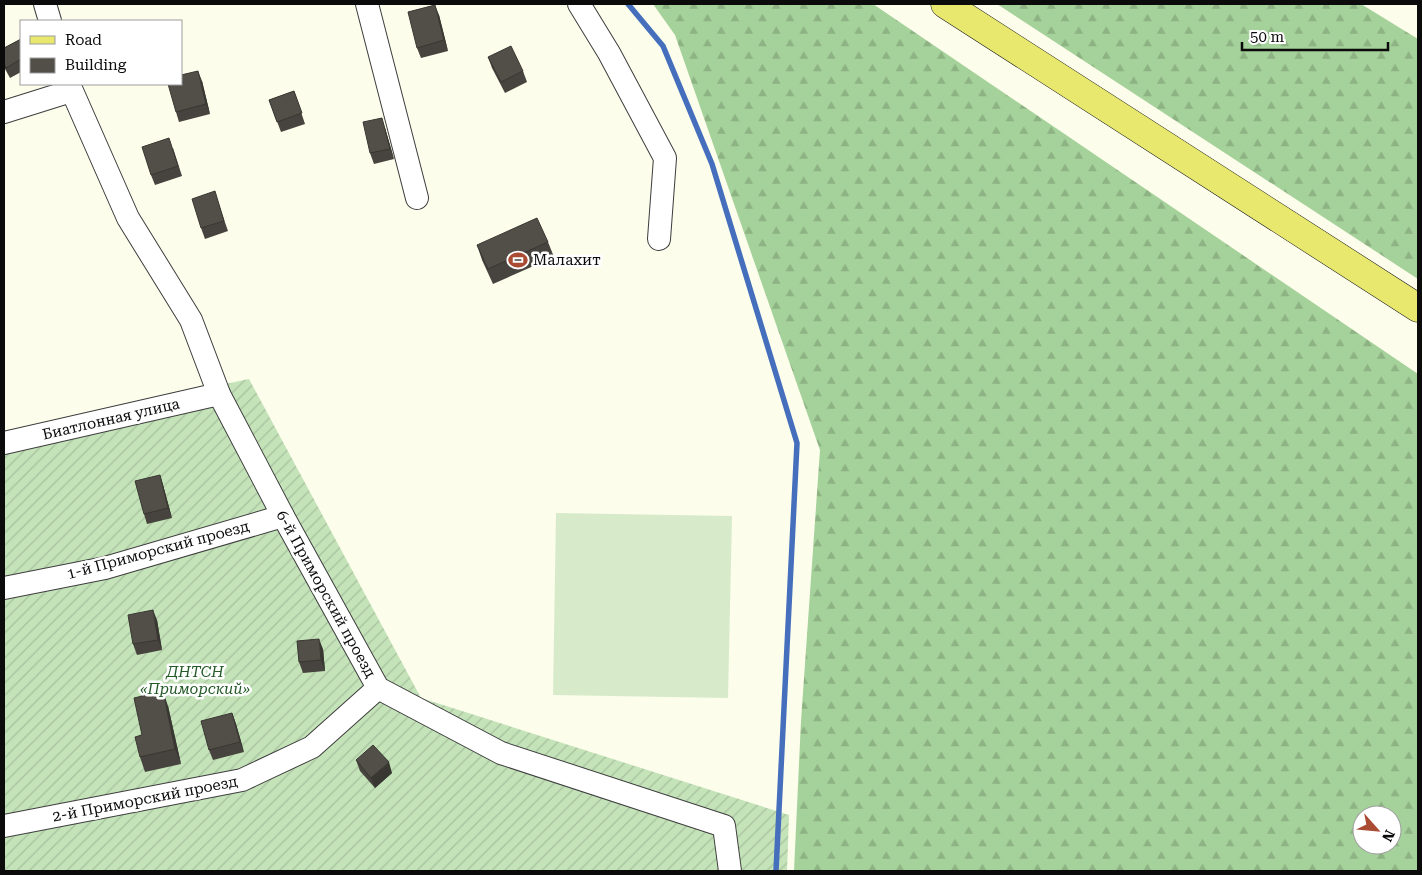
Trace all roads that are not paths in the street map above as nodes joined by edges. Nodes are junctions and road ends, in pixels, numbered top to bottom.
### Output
1 (45, 4) edge
2 (367, 4) edge
3 (579, 4) edge
4 (945, 4) edge
5 (50, 20) edge
6 (70, 88) edge
7 (4, 112) edge
8 (417, 198) dead end
9 (659, 239) dead end
10 (1418, 308) edge
11 (219, 394) junction
12 (4, 443) edge
13 (283, 516) junction
14 (4, 588) edge
15 (378, 688) junction
16 (4, 826) edge
17 (730, 871) edge

1 - 5 street
2 - 8 street
3 - 9 street
4 - 10 main road
6 - 7 street
6 - 11 street, 6-й Приморский проезд
11 - 12 street, Биатлонная улица
11 - 13 street, 6-й Приморский проезд
13 - 14 street, 1-й Приморский проезд
13 - 15 street, 6-й Приморский проезд
15 - 16 street, 2-й Приморский проезд
15 - 17 street, 6-й Приморский проезд

